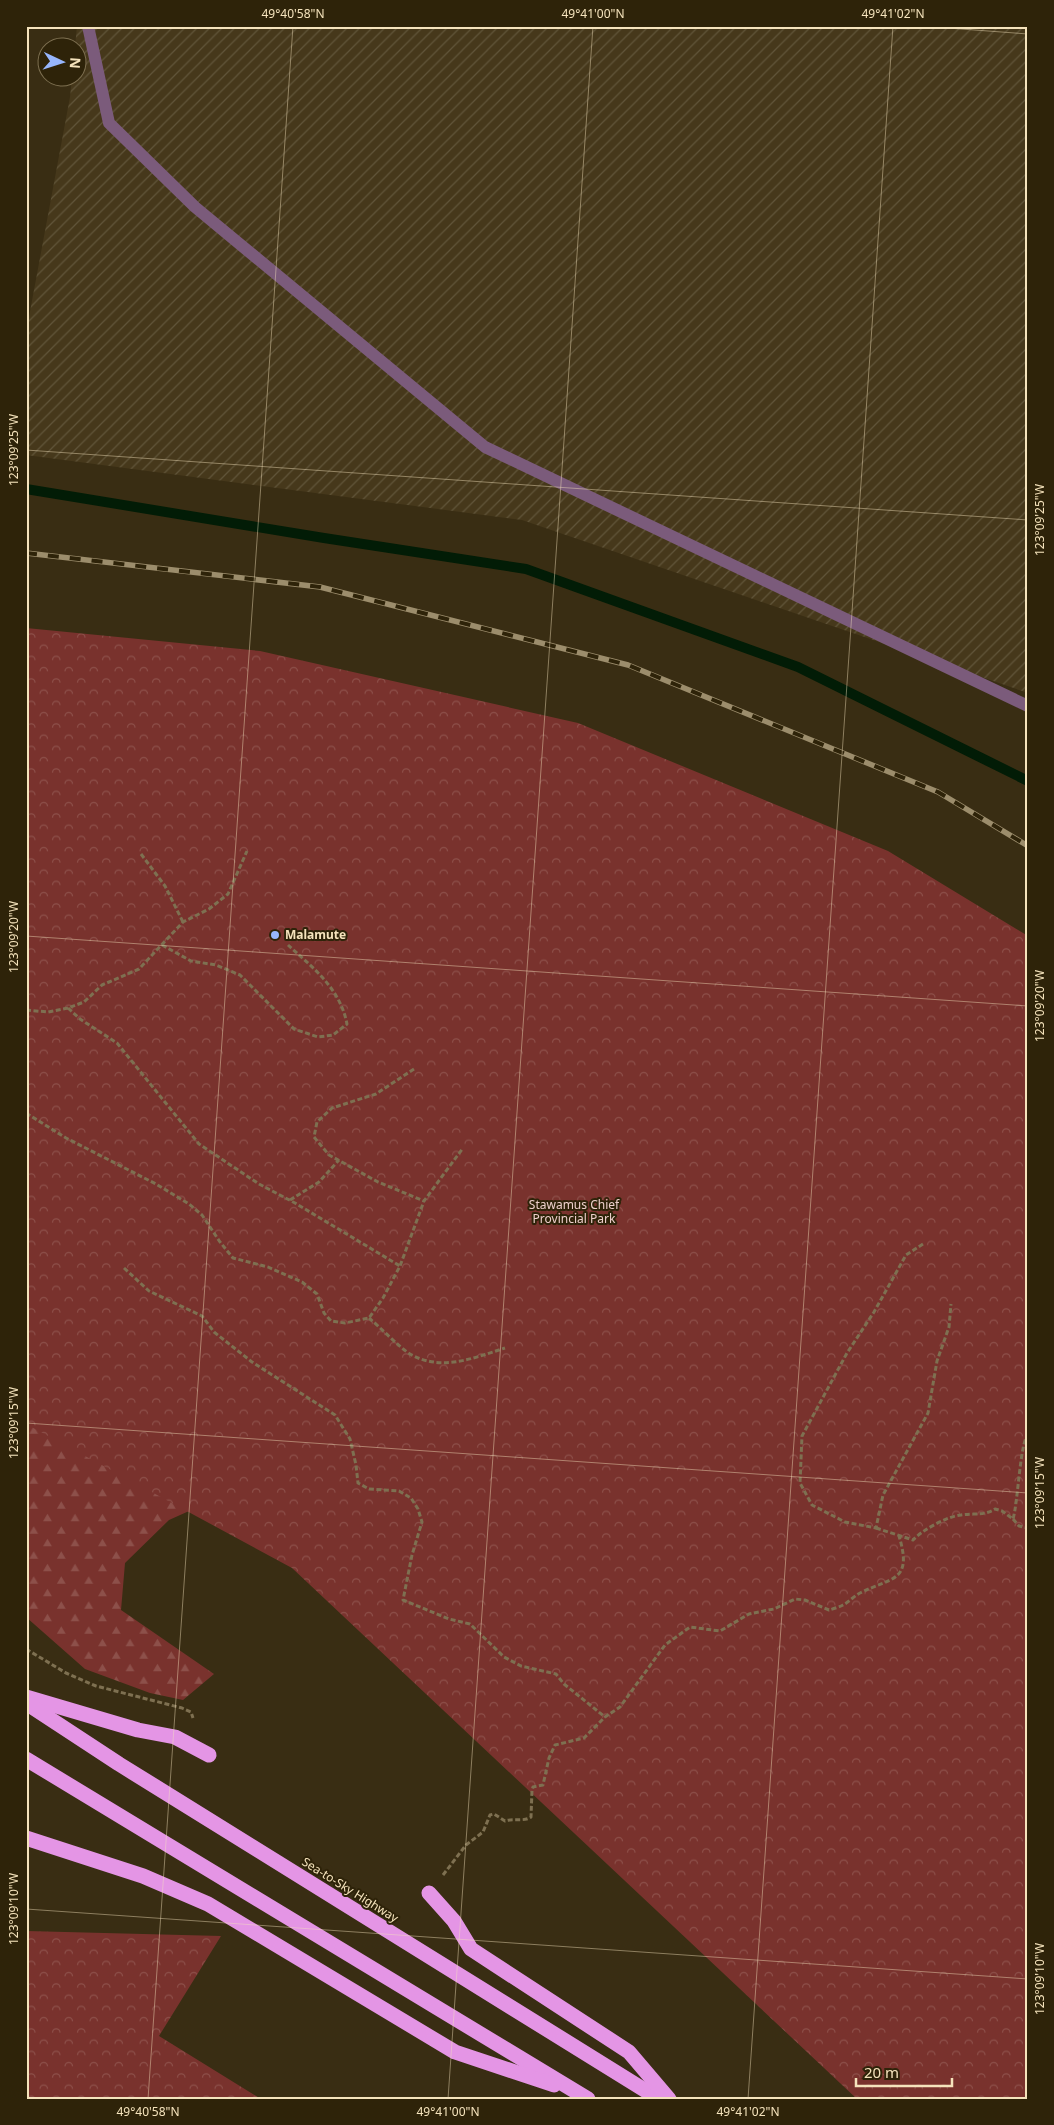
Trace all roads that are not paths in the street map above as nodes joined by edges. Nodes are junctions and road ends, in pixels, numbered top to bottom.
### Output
1 (88, 26) edge
2 (1028, 706) edge
3 (26, 1697) edge
4 (26, 1703) edge
5 (208, 1755) road end
6 (26, 1759) edge
7 (26, 1838) edge
8 (429, 1893) road end
9 (584, 2096) edge
10 (659, 2099) edge
11 (669, 2099) edge

1 - 2 lane
3 - 5 highway
4 - 10 highway, Sea-to-Sky Highway
6 - 9 highway
7 - 9 highway
8 - 11 highway

